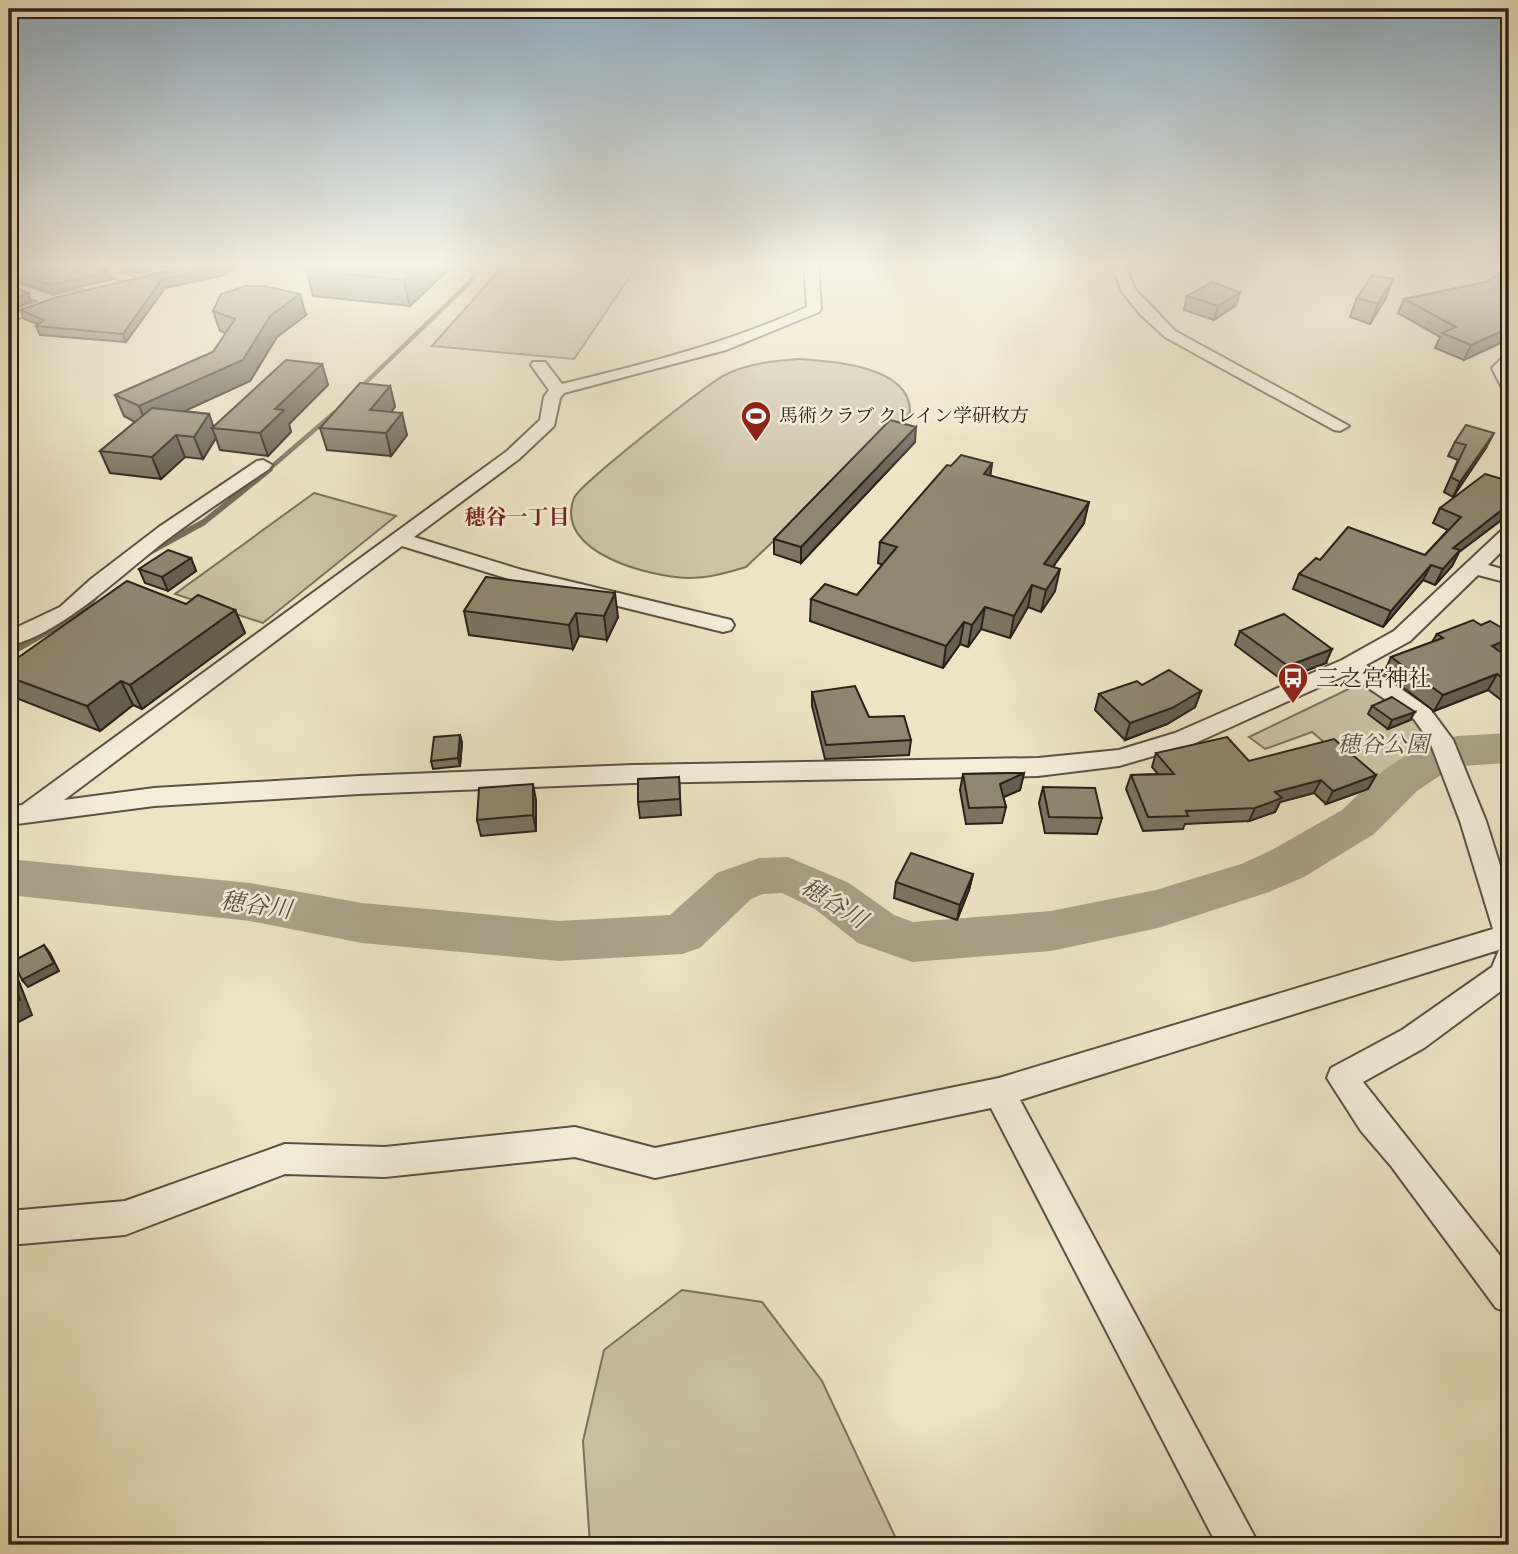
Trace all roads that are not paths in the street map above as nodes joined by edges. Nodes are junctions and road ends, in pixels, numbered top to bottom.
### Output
1 (741, 339) edge
2 (1178, 339) edge
3 (1509, 360) edge
4 (539, 365) dead end
5 (1509, 387) edge
6 (558, 390) junction
7 (1340, 426) dead end
8 (263, 465) dead end
9 (399, 540) junction
10 (1507, 540) edge
11 (1474, 568) junction
12 (1509, 577) edge
13 (723, 625) dead end
14 (9, 639) edge
15 (1350, 665) junction
16 (20, 814) edge
17 (1509, 935) edge
18 (1509, 958) edge
19 (999, 1092) junction
20 (9, 1228) edge
21 (1509, 1295) edge
22 (1239, 1545) edge

1 - 6 street
2 - 7 street
3 - 5 street
4 - 6 street
6 - 9 street
8 - 14 street
9 - 13 street
9 - 16 street
10 - 11 street
11 - 12 street
11 - 15 street
15 - 16 street
15 - 17 street
17 - 19 street
18 - 21 street
19 - 20 street
19 - 22 street

